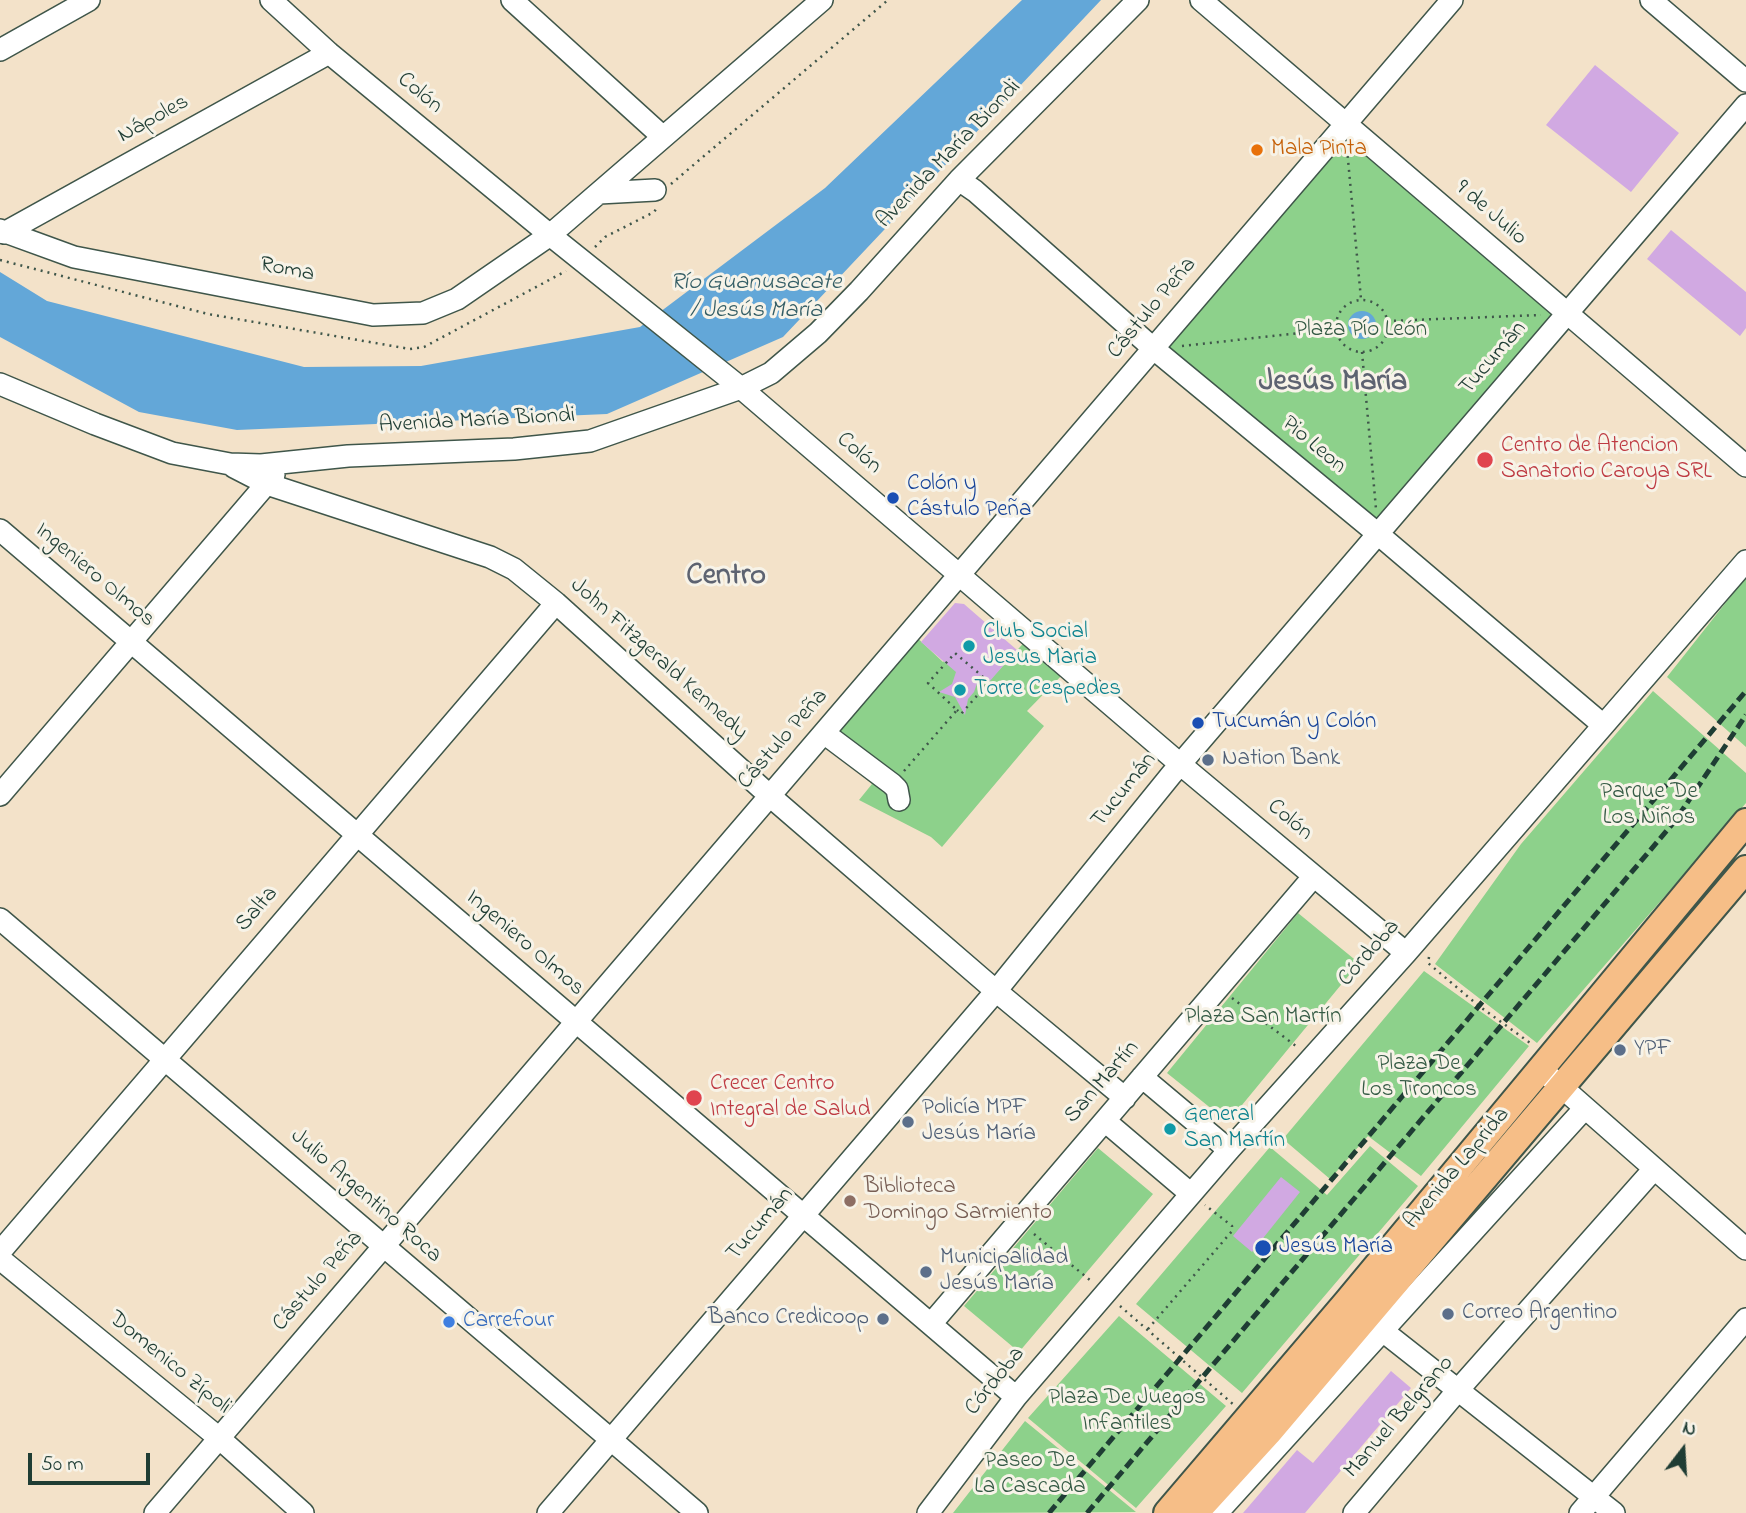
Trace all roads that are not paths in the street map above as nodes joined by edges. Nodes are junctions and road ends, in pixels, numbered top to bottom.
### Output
1 (89, 0) edge
2 (271, 0) edge
3 (288, 0) edge
4 (513, 0) edge
5 (1138, 0) edge
6 (1201, 0) edge
7 (1452, 0) edge
8 (1651, 0) edge
9 (819, 1) edge
10 (0, 50) edge
11 (328, 53) junction
12 (1746, 81) edge
13 (1746, 105) edge
14 (1345, 122) junction
15 (663, 137) junction
16 (959, 180) junction
17 (599, 193) junction
18 (660, 195) road end
19 (2, 231) edge
20 (550, 236) junction
21 (1567, 314) junction
22 (1154, 349) junction
23 (733, 382) junction
24 (0, 384) edge
25 (286, 461) junction
26 (229, 464) junction
27 (1746, 467) edge
28 (267, 484) junction
29 (0, 530) edge
30 (1378, 534) junction
31 (1746, 561) edge
32 (959, 576) junction
33 (556, 603) junction
34 (131, 642) junction
35 (1603, 725) junction
36 (824, 733) junction
37 (1180, 765) junction
38 (895, 792) road end
39 (0, 795) edge
40 (770, 796) junction
41 (357, 835) junction
42 (1741, 838) edge
43 (1746, 869) edge
44 (1314, 876) junction
45 (0, 919) edge
46 (1406, 953) junction
47 (996, 991) junction
48 (575, 1023) junction
49 (165, 1059) junction
50 (1534, 1061) junction
51 (1142, 1077) junction
52 (1561, 1087) junction
53 (1125, 1098) junction
54 (1585, 1108) junction
55 (1105, 1121) junction
56 (1229, 1150) junction
57 (1654, 1169) junction
58 (1191, 1194) junction
59 (803, 1215) junction
60 (383, 1247) junction
61 (1746, 1249) edge
62 (0, 1252) edge
63 (0, 1259) edge
64 (1365, 1317) junction
65 (1746, 1319) edge
66 (931, 1324) junction
67 (1458, 1390) junction
68 (1016, 1396) junction
69 (219, 1438) junction
70 (611, 1439) junction
71 (1595, 1496) junction
72 (155, 1513) edge
73 (303, 1513) edge
74 (548, 1513) edge
75 (697, 1513) edge
76 (928, 1513) edge
77 (1167, 1513) edge
78 (1195, 1513) edge
79 (1217, 1513) edge
80 (1353, 1513) edge
81 (1580, 1513) edge
82 (1614, 1513) edge

1 - 10 street
2 - 11 street, Colón
3 - 11 street
4 - 15 street
5 - 16 street, Avenida María Biondi
6 - 14 street, 9 de Julio
7 - 14 street, Cástulo Peña
8 - 12 street
9 - 15 street, Roma
11 - 19 street, Nápoles
11 - 20 street, Colón
13 - 21 street, Tucumán
14 - 21 street, 9 de Julio
14 - 22 street, Cástulo Peña
15 - 17 street, Roma
16 - 22 street, Pio Leon
16 - 23 street, Avenida María Biondi
17 - 18 street
17 - 20 street, Roma
19 - 20 street, Roma
20 - 23 street, Colón
21 - 27 street, 9 de Julio
21 - 30 street, Tucumán
22 - 30 street, Pio Leon
22 - 32 street, Cástulo Peña
23 - 25 street, Avenida María Biondi
23 - 32 street, Colón
24 - 26 street, Avenida María Biondi
25 - 26 street, Avenida María Biondi
25 - 28 street
26 - 28 street, John Fitzgerald Kennedy
28 - 33 street, John Fitzgerald Kennedy
28 - 34 street
29 - 34 street, Ingeniero Olmos
30 - 35 street, Pio Leon
30 - 37 street, Tucumán
31 - 35 street, Córdoba
32 - 36 street, Cástulo Peña
32 - 37 street, Colón
33 - 40 street, John Fitzgerald Kennedy
33 - 41 street, Salta
34 - 39 street
34 - 41 street, Ingeniero Olmos
35 - 46 street, Córdoba
36 - 38 street
36 - 40 street, Cástulo Peña
37 - 44 street, Colón
37 - 47 street, Tucumán
40 - 47 street, John Fitzgerald Kennedy
40 - 48 street, Cástulo Peña
41 - 48 street, Ingeniero Olmos
41 - 49 street, Salta
42 - 50 main road, Avenida Laprida
43 - 52 main road, Avenida Laprida
44 - 46 street, Colón
44 - 51 street, San Martín
45 - 49 street, Julio Argentino Roca
46 - 56 street, Córdoba
47 - 53 street, John Fitzgerald Kennedy
47 - 59 street, Tucumán
48 - 59 street, Ingeniero Olmos
48 - 60 street, Cástulo Peña
49 - 60 street, Julio Argentino Roca
49 - 62 street, Salta
50 - 52 street
50 - 64 main road, Avenida Laprida
51 - 53 street, San Martín
51 - 56 street
52 - 54 street
52 - 64 main road, Avenida Laprida
53 - 55 street, San Martín
54 - 57 street
54 - 64 street
55 - 58 street
55 - 66 street, San Martín
56 - 58 street, Córdoba
57 - 61 street
57 - 67 street, Manuel Belgrano
58 - 68 street, Córdoba
59 - 66 street, Ingeniero Olmos
59 - 70 street, Tucumán
60 - 69 street, Cástulo Peña
60 - 70 street, Julio Argentino Roca
63 - 69 street, Domenico Zípoli
64 - 67 street
64 - 77 main road, Avenida Laprida
64 - 78 main road, Avenida Laprida
64 - 79 street
65 - 71 street
66 - 68 street, Ingeniero Olmos
67 - 71 street
67 - 80 street, Manuel Belgrano
68 - 76 street, Córdoba
69 - 72 street, Cástulo Peña
69 - 73 street, Domenico Zípoli
70 - 74 street, Tucumán
70 - 75 street, Julio Argentino Roca
71 - 81 street
71 - 82 street

